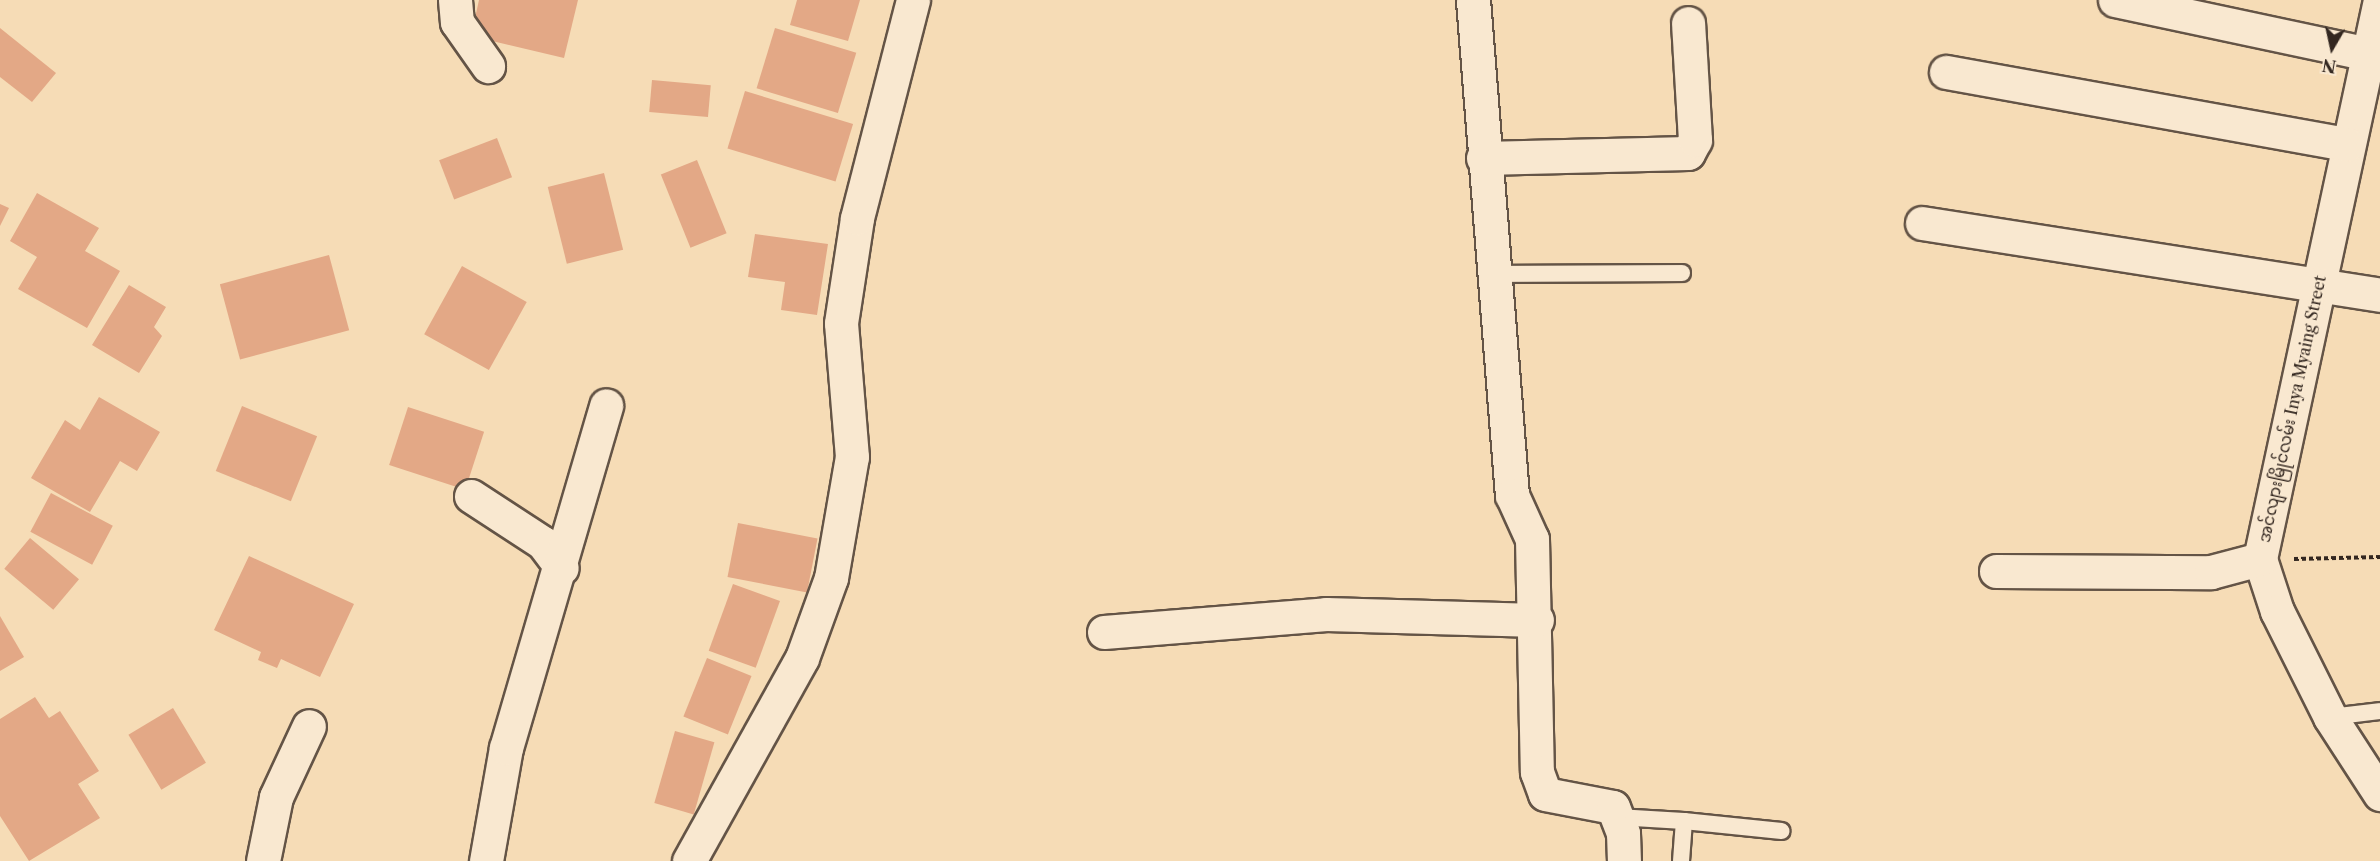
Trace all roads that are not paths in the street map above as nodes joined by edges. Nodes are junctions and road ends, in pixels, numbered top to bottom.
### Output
1 (455, 0) edge
2 (913, 0) edge
3 (1473, 0) edge
4 (2115, 0) edge
5 (2380, 0) edge
6 (1688, 23) dead end
7 (2368, 54) junction
8 (488, 66) dead end
9 (1946, 72) dead end
10 (2348, 144) junction
11 (1483, 158) junction
12 (1922, 223) dead end
13 (1682, 273) dead end
14 (1491, 274) junction
15 (2318, 288) junction
16 (2380, 295) edge
17 (606, 405) dead end
18 (471, 496) dead end
19 (2260, 559) junction
20 (562, 568) junction
21 (1996, 572) dead end
22 (1537, 620) junction
23 (1104, 632) dead end
24 (2380, 711) edge
25 (2330, 717) junction
26 (309, 726) dead end
27 (2380, 794) edge
28 (1617, 817) junction
29 (1684, 821) junction
30 (1781, 831) dead end
31 (263, 861) edge
32 (486, 861) edge
33 (688, 861) edge
34 (1624, 861) edge
35 (1681, 861) edge

1 - 8 street
2 - 33 street
3 - 11 street
4 - 7 street
5 - 7 street, အင်လျားမြိုင်လမ်း Inya Myaing Street
6 - 11 street
7 - 10 street, အင်လျားမြိုင်လမ်း Inya Myaing Street
9 - 10 street
10 - 15 street, အင်လျားမြိုင်လမ်း Inya Myaing Street
11 - 14 street
12 - 15 street
13 - 14 lane
14 - 22 street
15 - 16 street
15 - 19 street, အင်လျားမြိုင်လမ်း Inya Myaing Street
17 - 20 street
18 - 20 street
19 - 21 street
19 - 25 street, အင်လျားမြိုင်လမ်း Inya Myaing Street
20 - 32 street
22 - 23 street
22 - 28 street
24 - 25 lane
25 - 27 street, အင်လျားမြိုင်လမ်း Inya Myaing Street
26 - 31 street
28 - 29 lane
28 - 34 street
29 - 30 lane
29 - 35 lane

